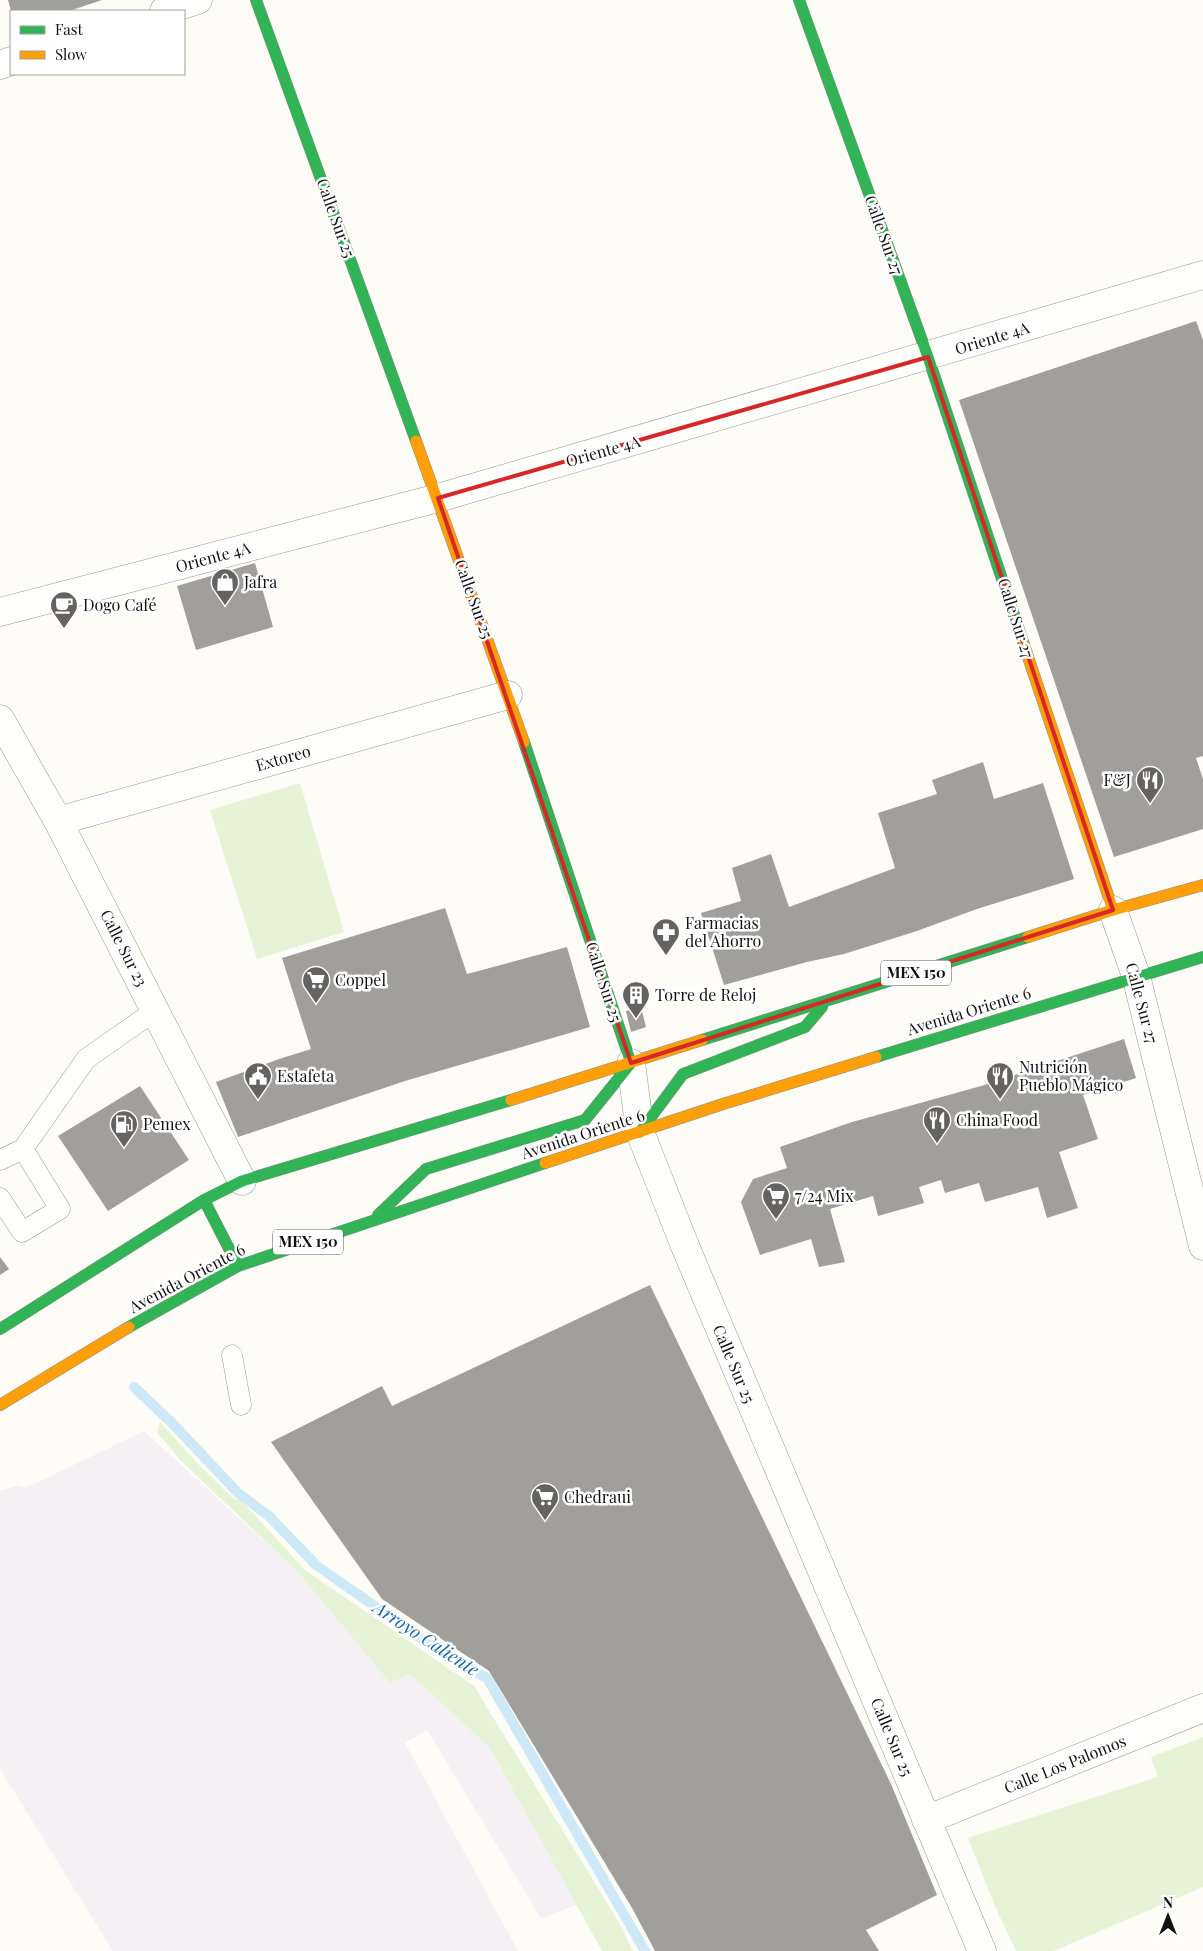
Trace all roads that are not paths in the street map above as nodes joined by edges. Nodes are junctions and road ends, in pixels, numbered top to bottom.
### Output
1 (198, 0) edge
2 (256, 0) edge
3 (799, 0) edge
4 (167, 10) edge
5 (1203, 275) edge
6 (928, 356) junction
7 (438, 498) junction
8 (0, 612) edge
9 (508, 695) junction
10 (0, 721) edge
11 (58, 821) junction
12 (1203, 885) edge
13 (1113, 910) junction
14 (1203, 957) edge
15 (1136, 976) junction
16 (826, 1001) junction
17 (156, 1010) junction
18 (631, 1063) junction
19 (640, 1132) junction
20 (23, 1149) junction
21 (0, 1160) edge
22 (242, 1181) junction
23 (0, 1198) edge
24 (204, 1200) junction
25 (372, 1221) junction
26 (1203, 1246) edge
27 (238, 1266) junction
28 (0, 1329) edge
29 (232, 1355) dead end
30 (0, 1405) edge
31 (241, 1405) dead end
32 (1203, 1708) edge
33 (926, 1820) junction
34 (982, 1951) edge

1 - 4 street
2 - 7 main road, Calle Sur 25
3 - 6 main road, Calle Sur 27
5 - 6 street, Oriente 4A
6 - 7 street, Oriente 4A
6 - 13 main road, Calle Sur 27
7 - 8 street, Oriente 4A
7 - 9 main road, Calle Sur 25
9 - 11 street, Extoreo
9 - 18 main road, Calle Sur 25
10 - 11 street, Calle Sur 23
11 - 17 street, Calle Sur 23
12 - 13 main road, MEX 150
13 - 15 street, Calle Sur 27
13 - 16 main road, MEX 150
14 - 15 main road, Avenida Oriente 6 / MEX 150
15 - 19 main road, Avenida Oriente 6 / MEX 150
15 - 26 street, Calle Sur 27
16 - 18 main road, MEX 150
16 - 19 main road
17 - 20 lane
17 - 22 street, Calle Sur 23
18 - 19 street, Calle Sur 25
18 - 22 main road, MEX 150
18 - 25 main road
19 - 25 main road, Avenida Oriente 6 / MEX 150
19 - 33 street, Calle Sur 25
20 - 21 lane
20 - 23 lane
22 - 24 main road, MEX 150
24 - 27 main road
24 - 28 main road, MEX 150
25 - 27 main road, Avenida Oriente 6 / MEX 150
27 - 30 main road, Avenida Oriente 6 / MEX 150
29 - 31 lane
32 - 33 street, Calle Los Palomos
33 - 34 street, Calle Sur 25

